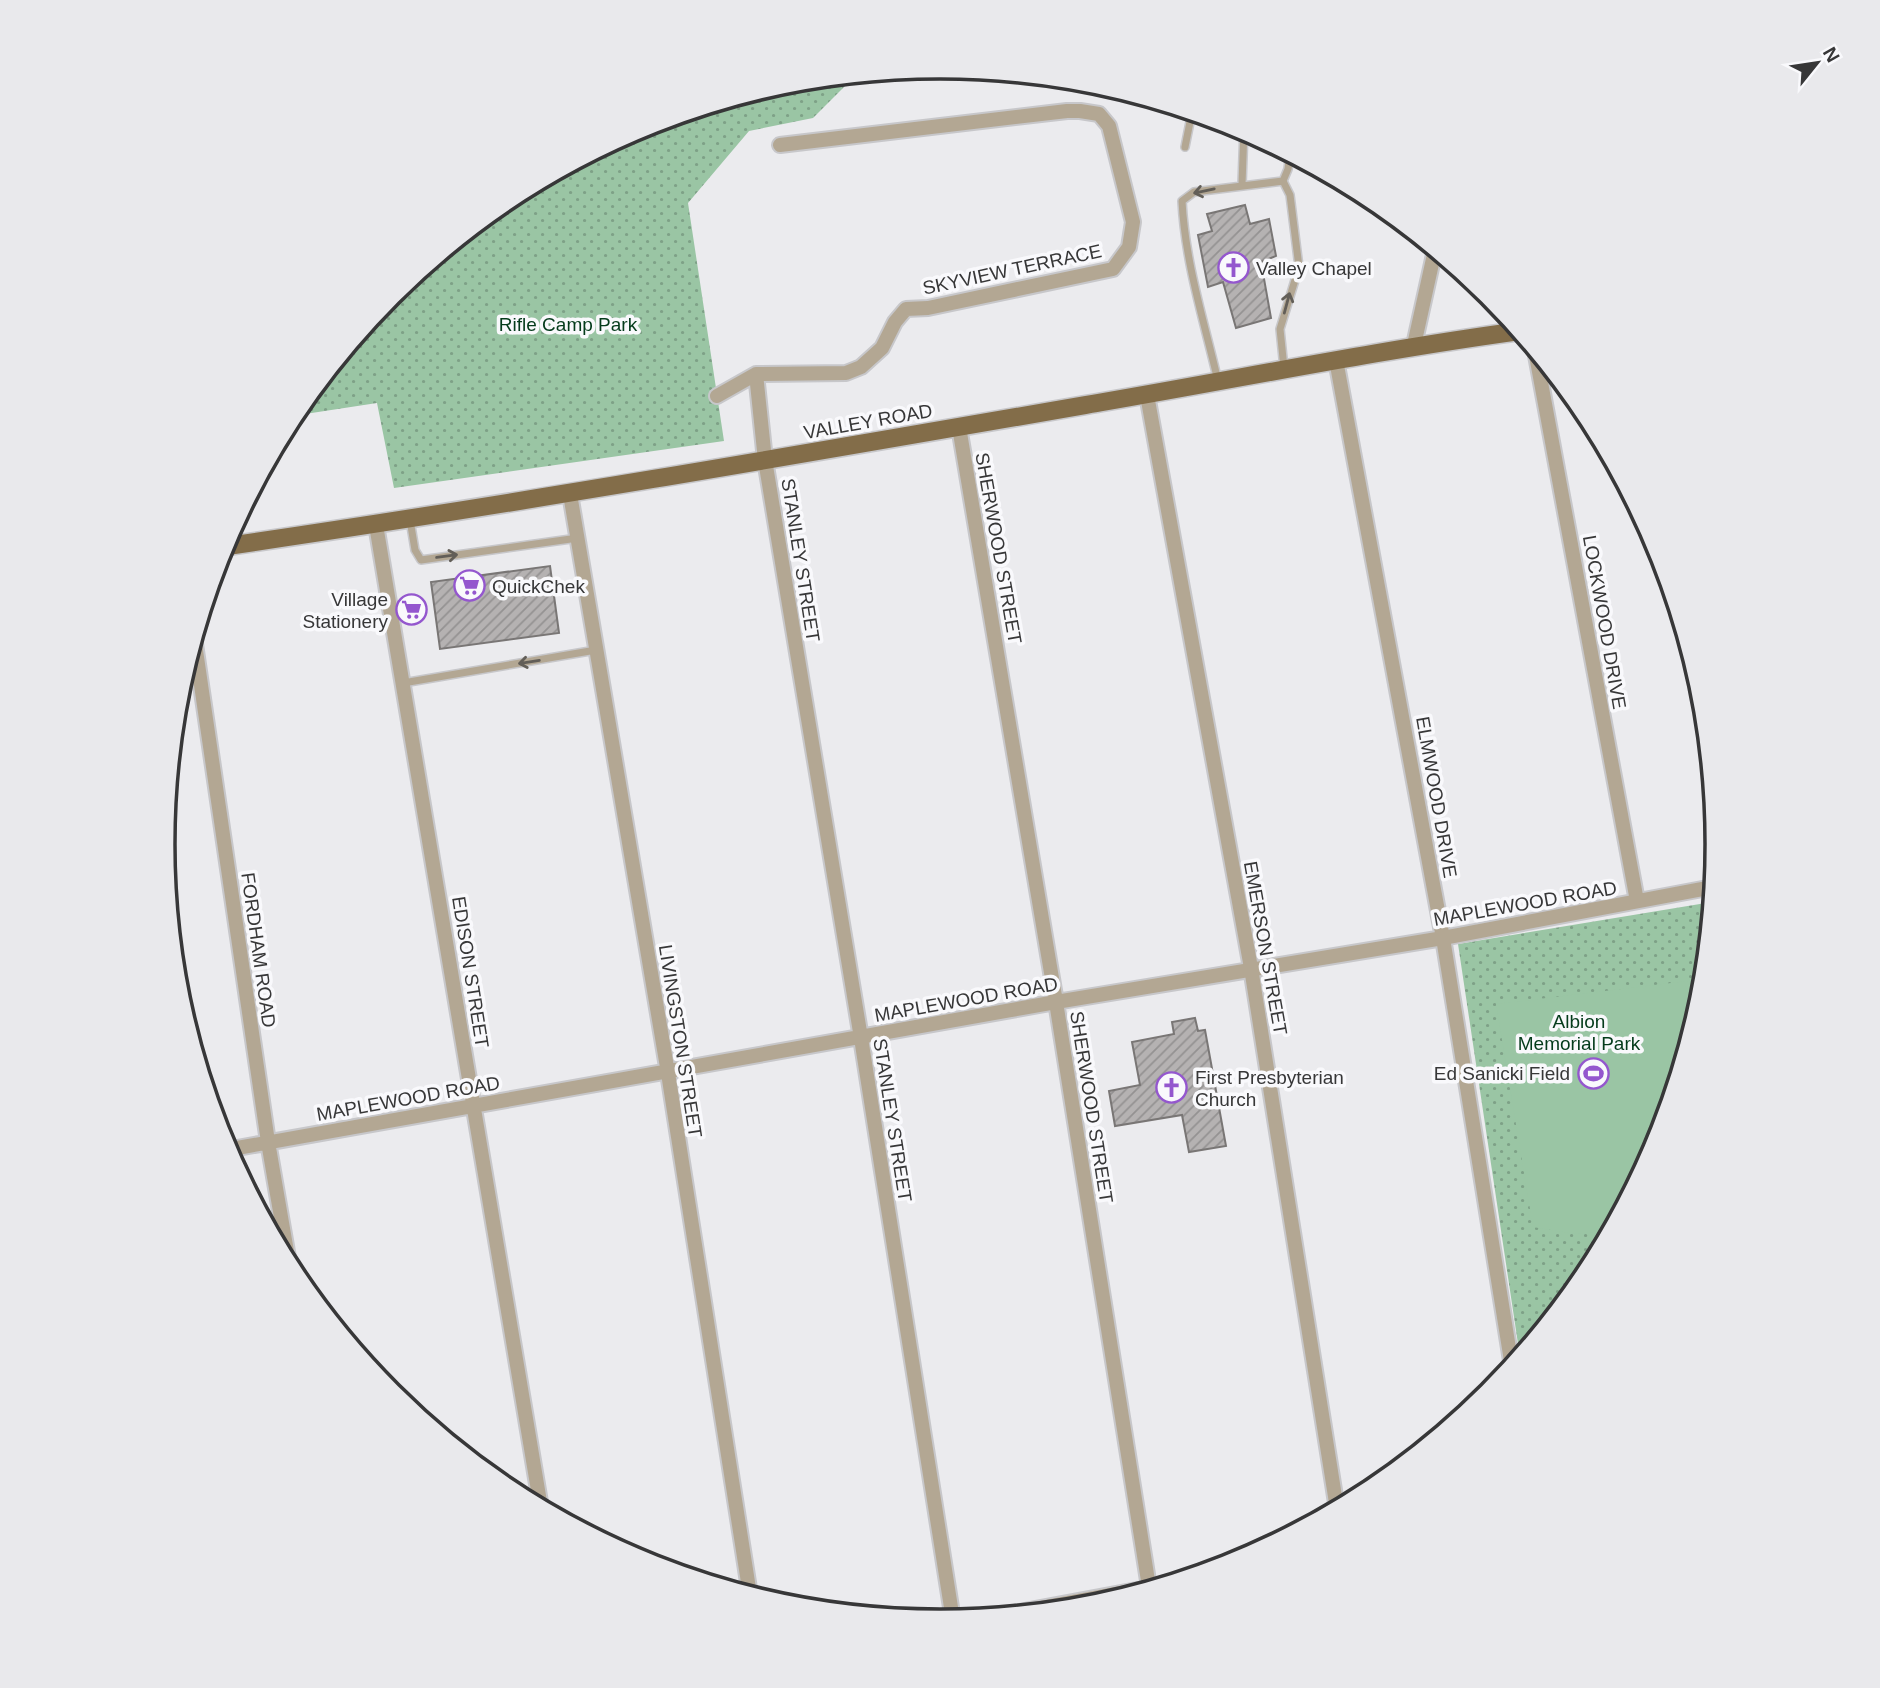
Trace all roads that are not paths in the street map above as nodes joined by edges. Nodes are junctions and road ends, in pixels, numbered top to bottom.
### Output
1 (1190, 121) edge
2 (1244, 142) edge
3 (780, 145) dead end
4 (1185, 147) dead end
5 (1289, 164) edge
6 (1283, 181) junction
7 (1242, 184) junction
8 (1433, 259) edge
9 (1509, 332) edge
10 (1414, 345) junction
11 (1336, 360) junction
12 (1538, 367) edge
13 (1284, 370) junction
14 (756, 374) junction
15 (1218, 382) junction
16 (1147, 395) junction
17 (717, 396) dead end
18 (959, 427) junction
19 (765, 460) junction
20 (570, 494) junction
21 (410, 520) junction
22 (376, 525) junction
23 (578, 538) junction
24 (236, 545) edge
25 (596, 650) junction
26 (197, 661) edge
27 (403, 682) junction
28 (1704, 889) edge
29 (1637, 901) junction
30 (1443, 938) junction
31 (1251, 968) junction
32 (1056, 1002) junction
33 (861, 1038) junction
34 (668, 1073) junction
35 (473, 1106) junction
36 (268, 1142) junction
37 (238, 1148) edge
38 (285, 1239) edge
39 (1510, 1354) edge
40 (539, 1495) edge
41 (1336, 1498) edge
42 (1155, 1578) edge
43 (748, 1585) edge
44 (951, 1609) edge

1 - 4 lane
2 - 7 lane
3 - 14 street, SKYVIEW TERRACE
5 - 6 lane
6 - 7 lane
13 -> 6 lane
7 -> 15 lane
8 - 10 street
9 - 10 main road, VALLEY ROAD
10 - 11 main road, VALLEY ROAD
11 - 13 main road, VALLEY ROAD
11 - 30 street, ELMWOOD DRIVE
12 - 29 street, LOCKWOOD DRIVE
13 - 15 main road, VALLEY ROAD
14 - 17 street, SKYVIEW TERRACE
14 - 19 street
15 - 16 main road, VALLEY ROAD
16 - 18 main road, VALLEY ROAD
16 - 31 street, EMERSON STREET
18 - 19 main road, VALLEY ROAD
18 - 32 street, SHERWOOD STREET
19 - 20 main road, VALLEY ROAD
19 - 33 street, STANLEY STREET
20 - 21 main road, VALLEY ROAD
20 - 23 street, LIVINGSTON STREET
21 - 22 main road, VALLEY ROAD
21 -> 23 lane
22 - 24 main road, VALLEY ROAD
22 - 27 street, EDISON STREET
23 - 25 street, LIVINGSTON STREET
25 -> 27 lane
25 - 34 street, LIVINGSTON STREET
26 - 36 street, FORDHAM ROAD
27 - 35 street, EDISON STREET
28 - 29 street, MAPLEWOOD ROAD
29 - 30 street, MAPLEWOOD ROAD
30 - 31 street, MAPLEWOOD ROAD
30 - 39 street, ELMWOOD DRIVE
31 - 32 street, MAPLEWOOD ROAD
31 - 41 street, EMERSON STREET
32 - 33 street, MAPLEWOOD ROAD
32 - 42 street, SHERWOOD STREET
33 - 34 street, MAPLEWOOD ROAD
33 - 44 street, STANLEY STREET
34 - 35 street, MAPLEWOOD ROAD
34 - 43 street, LIVINGSTON STREET
35 - 36 street, MAPLEWOOD ROAD
35 - 40 street, EDISON STREET
36 - 37 street, MAPLEWOOD ROAD
36 - 38 street, FORDHAM ROAD

